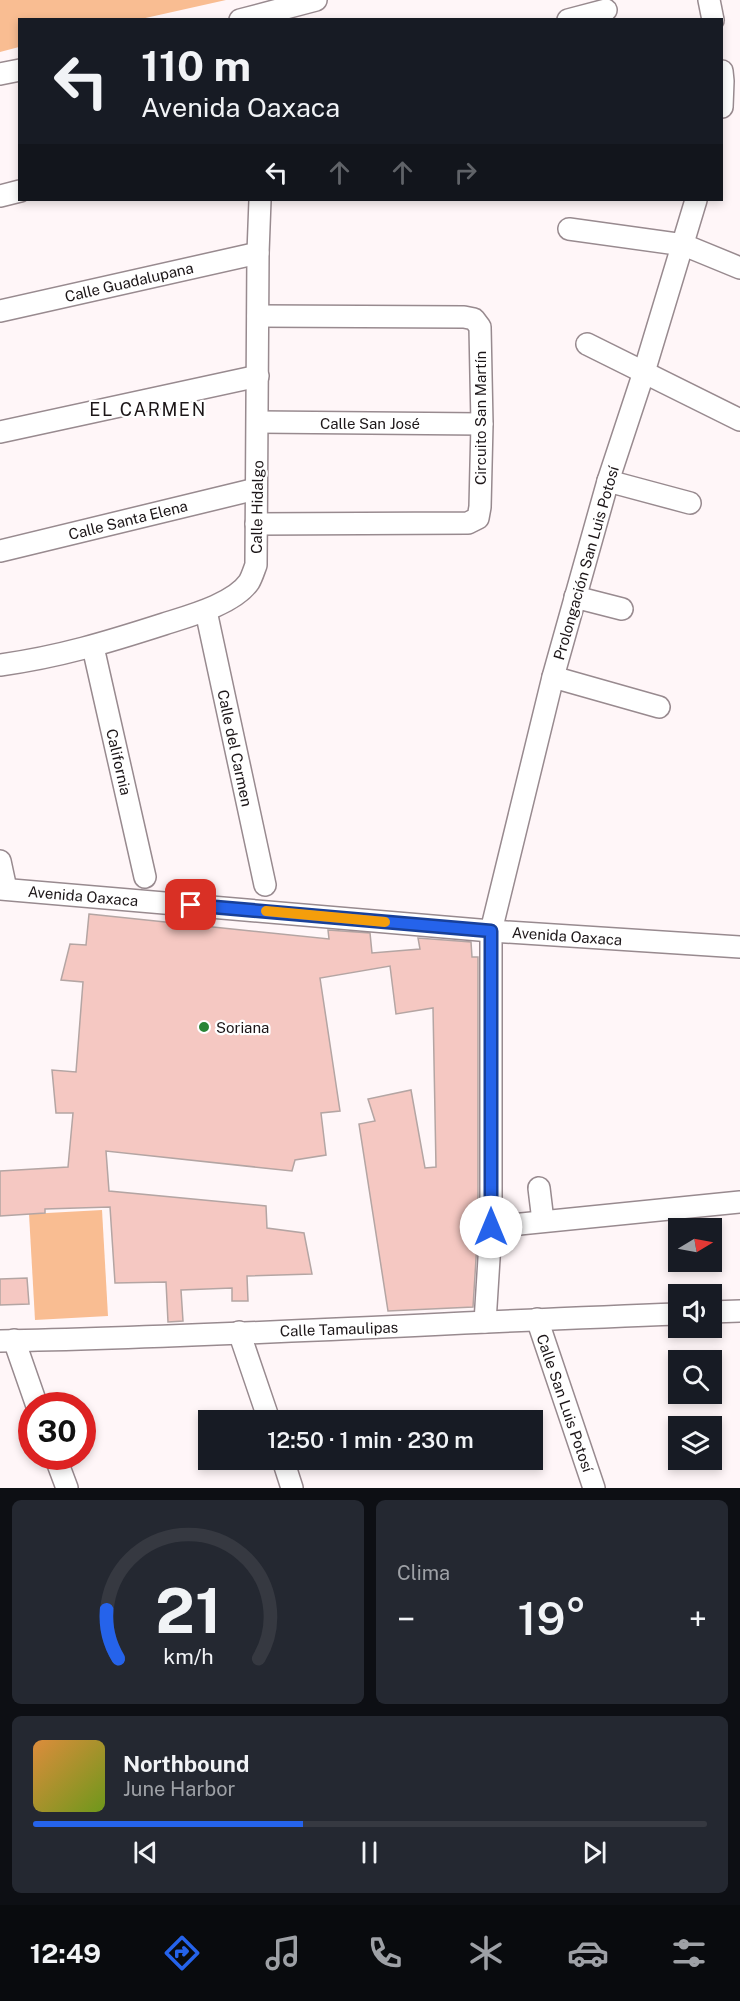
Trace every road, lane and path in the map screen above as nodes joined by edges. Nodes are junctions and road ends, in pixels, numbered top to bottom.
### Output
1 (316, 0) edge
2 (709, 0) edge
3 (606, 10) dead end
4 (250, 18) edge
5 (576, 18) edge
6 (713, 18) edge
7 (18, 70) edge
8 (0, 74) edge
9 (18, 192) edge
10 (0, 196) edge
11 (262, 201) edge
12 (696, 201) edge
13 (569, 230) dead end
14 (684, 245) junction
15 (258, 253) junction
16 (740, 268) edge
17 (0, 311) edge
18 (258, 316) junction
19 (587, 344) dead end
20 (644, 372) junction
21 (258, 376) junction
22 (740, 420) edge
23 (258, 422) junction
24 (482, 424) junction
25 (0, 432) edge
26 (608, 481) junction
27 (256, 489) junction
28 (690, 503) dead end
29 (256, 524) junction
30 (0, 551) edge
31 (575, 597) junction
32 (622, 609) dead end
33 (206, 611) junction
34 (93, 647) junction
35 (0, 665) edge
36 (553, 677) junction
37 (659, 707) dead end
38 (0, 861) edge
39 (146, 877) dead end
40 (265, 885) dead end
41 (3, 889) edge
42 (491, 931) junction
43 (740, 947) edge
44 (539, 1188) dead end
45 (740, 1202) edge
46 (543, 1221) junction
47 (491, 1227) junction
48 (740, 1311) edge
49 (722, 1312) edge
50 (668, 1314) edge
51 (537, 1319) junction
52 (485, 1322) junction
53 (239, 1332) junction
54 (7, 1340) edge
55 (31, 1392) edge
56 (266, 1410) edge
57 (60, 1470) edge
58 (286, 1470) edge
59 (67, 1488) edge
60 (292, 1488) edge
61 (594, 1488) edge

1 - 4 street
2 - 6 street
3 - 5 street
7 - 8 street
9 - 10 street
11 - 15 street, Calle Hidalgo
12 - 14 street, Prolongación San Luis Potosí
13 - 14 street
14 - 16 street
14 - 20 street, Prolongación San Luis Potosí
15 - 17 street, Calle Guadalupana
15 - 18 street, Calle Hidalgo
18 - 21 street, Calle Hidalgo
18 - 24 street, Circuito San Martín
19 - 20 street
20 - 22 street
20 - 26 street, Prolongación San Luis Potosí
21 - 23 street, Calle Hidalgo
21 - 25 street
23 - 24 street, Calle San José
23 - 27 street, Calle Hidalgo
24 - 29 street, Circuito San Martín
26 - 28 street
26 - 31 street, Prolongación San Luis Potosí
27 - 29 street, Calle Hidalgo
27 - 30 street, Calle Santa Elena
29 - 33 street, Calle Hidalgo
31 - 32 street
31 - 36 street, Prolongación San Luis Potosí
33 - 34 street, Calle Hidalgo
33 - 40 street, Calle del Carmen
34 - 35 street, Calle Hidalgo
34 - 39 street, California
36 - 37 street
36 - 42 street, Prolongación San Luis Potosí
38 - 41 street
41 - 42 street, Avenida Oaxaca
42 - 43 street, Avenida Oaxaca
42 - 47 street
44 - 46 street
45 - 46 street
46 - 47 street
47 - 52 street
48 - 49 street
50 - 51 street, Calle Tamaulipas
51 - 52 street, Calle Tamaulipas
51 - 61 street, Calle San Luis Potosí
52 - 53 street, Calle Tamaulipas
53 - 54 street, Calle Tamaulipas
53 - 56 street
54 - 55 street
57 - 59 street
58 - 60 street

